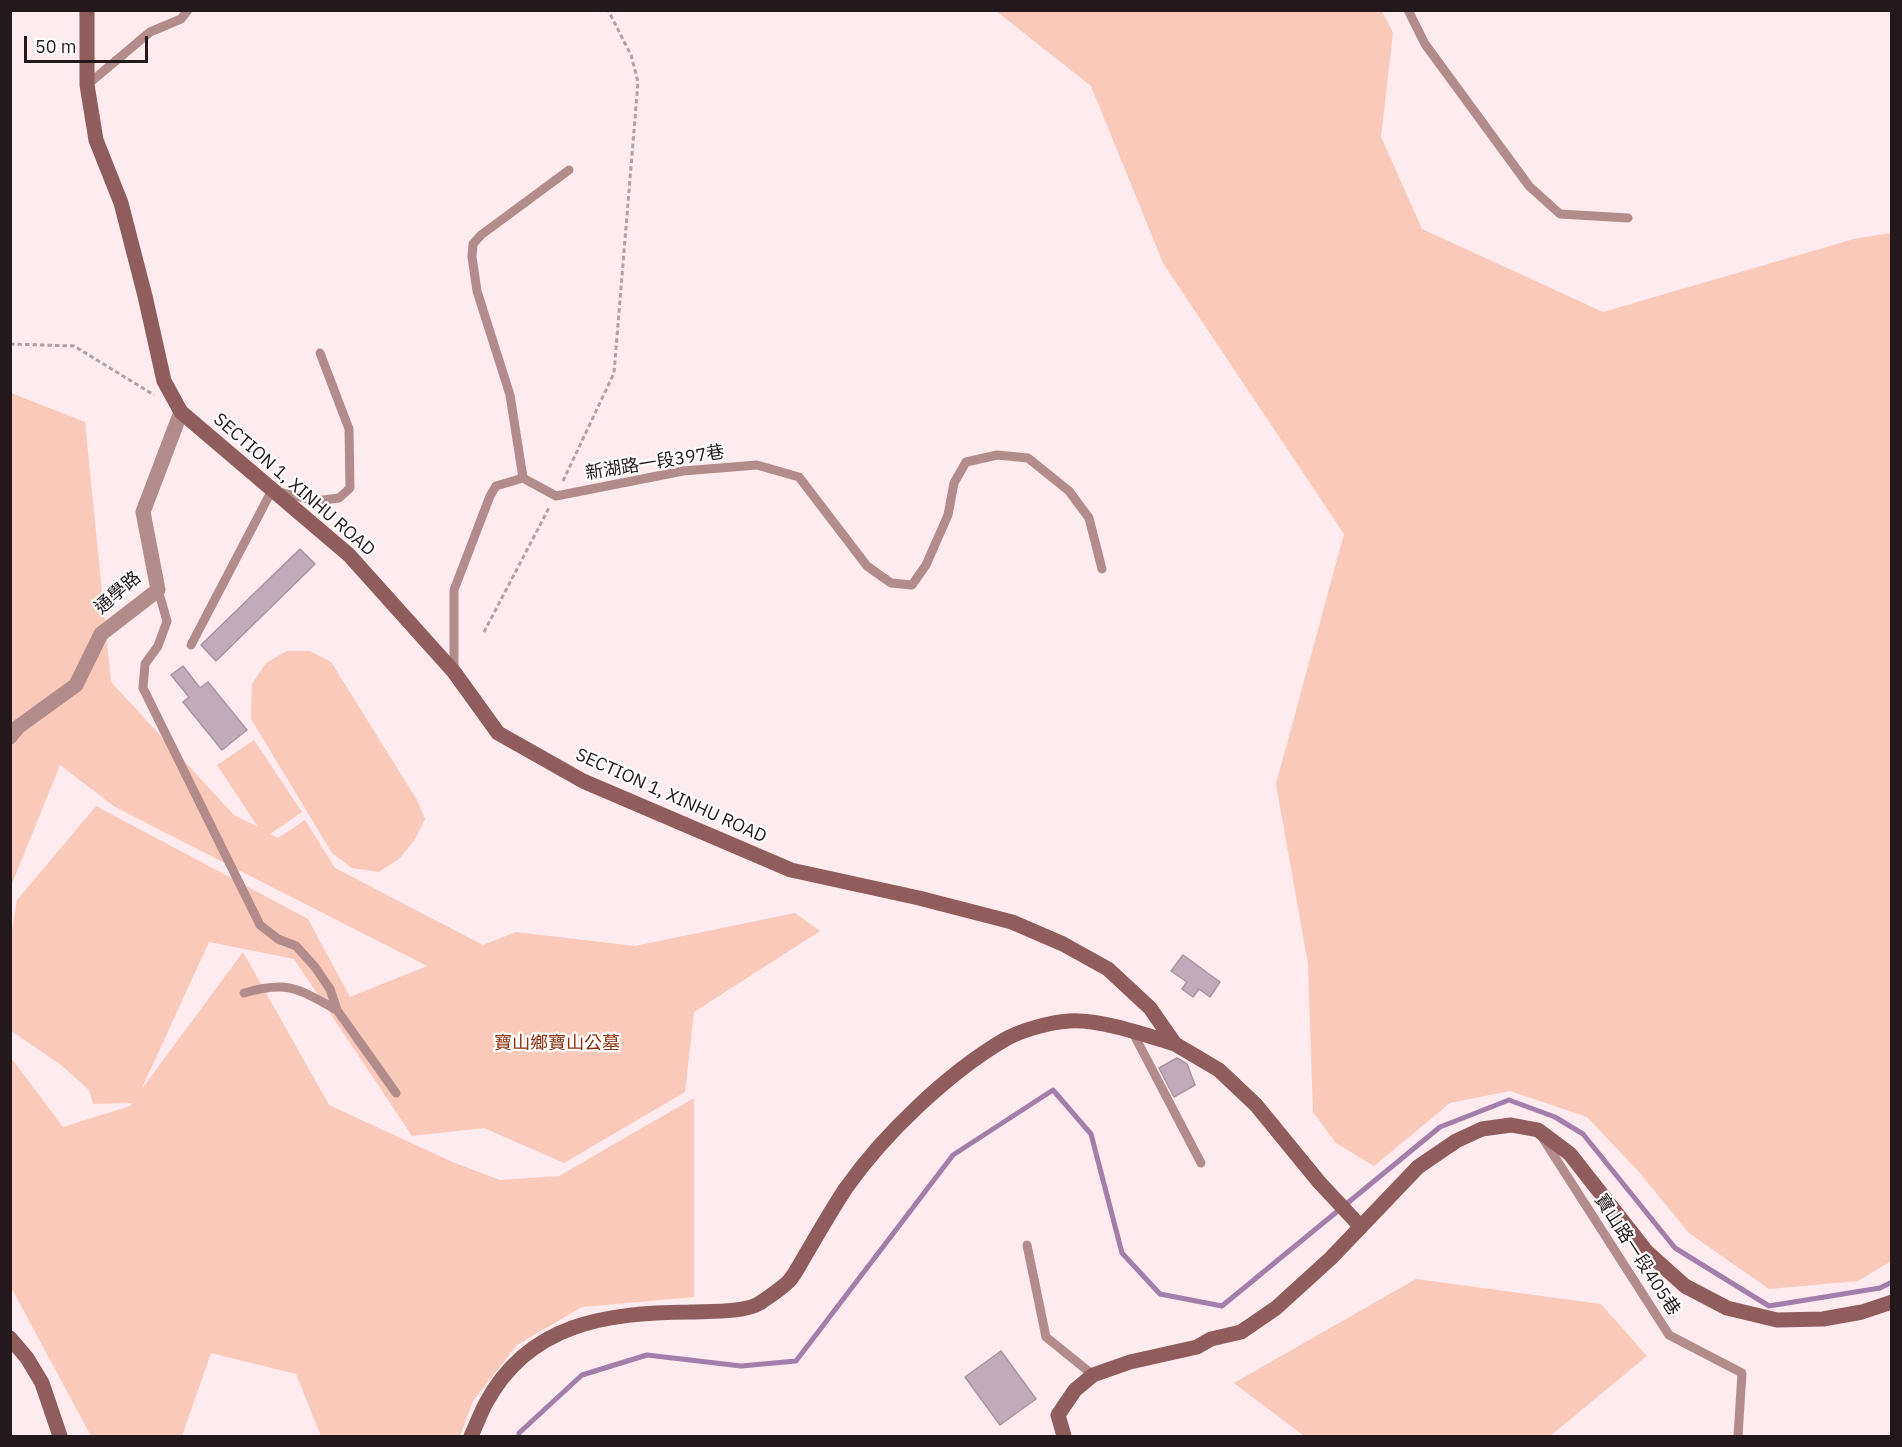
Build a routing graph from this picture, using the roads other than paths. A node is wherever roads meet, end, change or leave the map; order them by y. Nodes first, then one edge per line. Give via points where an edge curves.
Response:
1 (87, 10) edge
2 (188, 10) edge
3 (1408, 10) edge
4 (87, 85) junction
5 (569, 170) dead end
6 (1628, 218) dead end
7 (320, 353) dead end
8 (181, 412) junction
9 (523, 478) junction
10 (272, 490) junction
11 (1102, 569) dead end
12 (158, 590) junction
13 (190, 645) dead end
14 (454, 672) junction
15 (10, 737) edge
16 (244, 993) dead end
17 (336, 1010) junction
18 (1131, 1031) junction
19 (1175, 1044) junction
20 (396, 1094) dead end
21 (1538, 1130) junction
22 (1201, 1163) dead end
23 (1361, 1227) junction
24 (1027, 1245) dead end
25 (1892, 1302) edge
26 (10, 1338) edge
27 (1093, 1375) junction
28 (60, 1437) edge
29 (471, 1437) edge
30 (1064, 1437) edge
31 (1738, 1437) edge

1 - 4 street, SECTION 1, XINHU ROAD
2 - 4 lane via 181,19 150,32
3 - 6 lane via 1425,44 1529,186 1560,214
4 - 8 street, SECTION 1, XINHU ROAD via 96,140 121,203 164,381
5 - 9 lane via 473,244 477,291 510,395
7 - 10 lane via 349,429 350,488 339,498 315,501
8 - 10 street, SECTION 1, XINHU ROAD
8 - 12 street, 通學路 via 143,512
9 - 11 lane, 新湖路一段397巷 via 556,496 683,471 757,465 799,477 867,566 891,583 912,585 926,565 948,515 954,483 966,462 997,455 1028,458 1069,491 1089,518
9 - 14 lane via 496,486 454,590
10 - 13 lane
10 - 14 street, SECTION 1, XINHU ROAD via 349,555
12 - 15 street, 通學路 via 101,634 76,685
12 - 17 lane via 167,621 158,646 145,664 143,688 260,925 278,939 296,946 315,967 330,988
14 - 19 street, SECTION 1, XINHU ROAD via 498,733 583,781 791,870 1012,922 1063,944 1108,969 1150,1008
16 - 17 lane via 267,986 285,986
17 - 20 lane
18 - 19 street
18 - 22 lane
18 - 29 street via 1070,1021 1046,1024 1006,1039 928,1098 880,1147 847,1187 791,1279 774,1294 757,1305 740,1309 651,1312 610,1318 574,1326 549,1337 502,1378
19 - 23 street, SECTION 1, XINHU ROAD via 1219,1070 1256,1105
21 - 23 street via 1511,1125 1482,1128 1456,1141 1418,1167
21 - 25 street via 1570,1154 1646,1251 1685,1286 1727,1308 1777,1320 1823,1319
21 - 31 lane, 寶山路一段405巷 via 1669,1335 1743,1372
23 - 27 street via 1276,1308 1241,1332
24 - 27 lane via 1046,1337
26 - 28 street via 42,1383
27 - 30 street via 1075,1390 1058,1415

